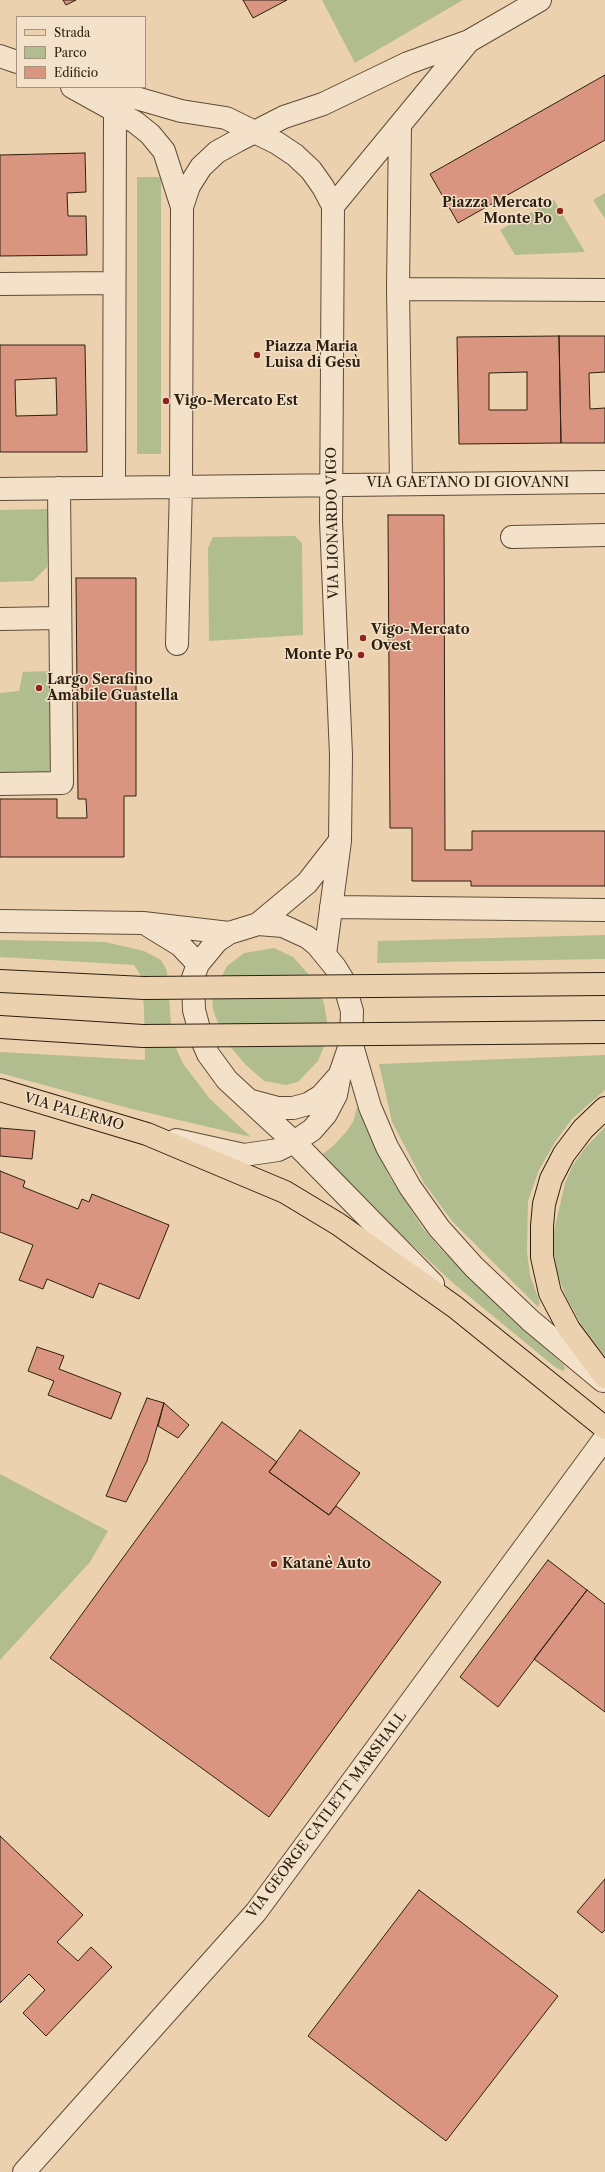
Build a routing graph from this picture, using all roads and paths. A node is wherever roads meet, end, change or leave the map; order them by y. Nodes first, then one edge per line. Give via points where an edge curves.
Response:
1 (540, 0) edge
2 (468, 41) junction
3 (0, 56) edge
4 (16, 62) edge
5 (74, 88) edge
6 (101, 88) edge
7 (115, 110) junction
8 (400, 126) junction
9 (255, 133) junction
10 (333, 206) junction
11 (182, 207) junction
12 (114, 283) junction
13 (0, 284) edge
14 (398, 289) junction
15 (605, 290) edge
16 (605, 482) edge
17 (401, 484) junction
18 (181, 485) junction
19 (331, 485) junction
20 (114, 487) junction
21 (59, 488) junction
22 (0, 489) edge
23 (605, 535) edge
24 (512, 537) dead end
25 (60, 618) junction
26 (0, 619) edge
27 (177, 644) dead end
28 (0, 784) edge
29 (340, 841) junction
30 (331, 907) junction
31 (605, 910) edge
32 (0, 921) edge
33 (143, 923) junction
34 (258, 924) junction
35 (229, 933) junction
36 (326, 954) junction
37 (198, 964) junction
38 (0, 981) edge
39 (605, 984) edge
40 (0, 1027) edge
41 (605, 1032) edge
42 (351, 1042) junction
43 (340, 1074) junction
44 (0, 1090) edge
45 (238, 1090) junction
46 (605, 1108) edge
47 (147, 1134) junction
48 (294, 1142) junction
49 (455, 1307) junction
50 (605, 1377) edge
51 (605, 1383) edge
52 (605, 1428) edge
53 (605, 1438) edge
54 (24, 2172) edge

1 - 2 street
2 - 8 street
2 - 9 street via 408,63 323,104 284,117
3 - 4 street
5 - 7 street
6 - 9 street via 181,111 226,118
7 - 11 street via 150,134 164,151
7 - 12 street
8 - 10 street
8 - 14 street
9 - 10 street via 295,155 311,170
9 - 11 street via 217,152 201,167 189,186
10 - 19 street, VIA LIONARDO VIGO
11 - 18 street
12 - 13 street
12 - 20 street
14 - 15 street
14 - 17 street
16 - 17 street, VIA GAETANO DI GIOVANNI
17 - 19 street, VIA GAETANO DI GIOVANNI
18 - 19 street, VIA GAETANO DI GIOVANNI
18 - 20 street, VIA GAETANO DI GIOVANNI
18 - 27 street
19 - 29 street, VIA LIONARDO VIGO via 342,755
20 - 21 street, VIA GAETANO DI GIOVANNI
21 - 22 street, VIA GAETANO DI GIOVANNI
21 - 25 street
23 - 24 street
25 - 26 street
25 - 28 street via 62,783
29 - 30 street, VIA LIONARDO VIGO
29 - 34 street via 307,884
30 - 31 street
30 - 36 street, VIA LIONARDO VIGO
32 - 33 street
33 - 35 street
33 - 37 street via 180,946
34 - 35 street
34 - 36 street via 271,924 295,930
35 - 37 street via 217,941
36 - 42 street via 343,980 349,995 352,1011
37 - 45 street via 193,978 197,1025 208,1054 227,1080
38 - 39 main road, bridge via 144,988
40 - 41 main road, bridge via 143,1036
42 - 43 street
42 - 51 street via 370,1107 388,1147 410,1187 439,1228 474,1267 531,1321
43 - 45 street via 321,1096 308,1104 293,1108 264,1106 250,1100
43 - 48 street via 336,1095 326,1114 312,1130
44 - 47 main road, VIA PALERMO
45 - 48 street
46 - 50 main road via 583,1128 564,1154 551,1179 544,1204 542,1257 550,1293 569,1328
47 - 48 street via 244,1155 278,1150
47 - 49 main road, VIA PALERMO via 284,1192 338,1224
48 - 49 street
49 - 52 main road, VIA PALERMO
53 - 54 street, VIA GEORGE CATLETT MARSHALL via 256,1912

